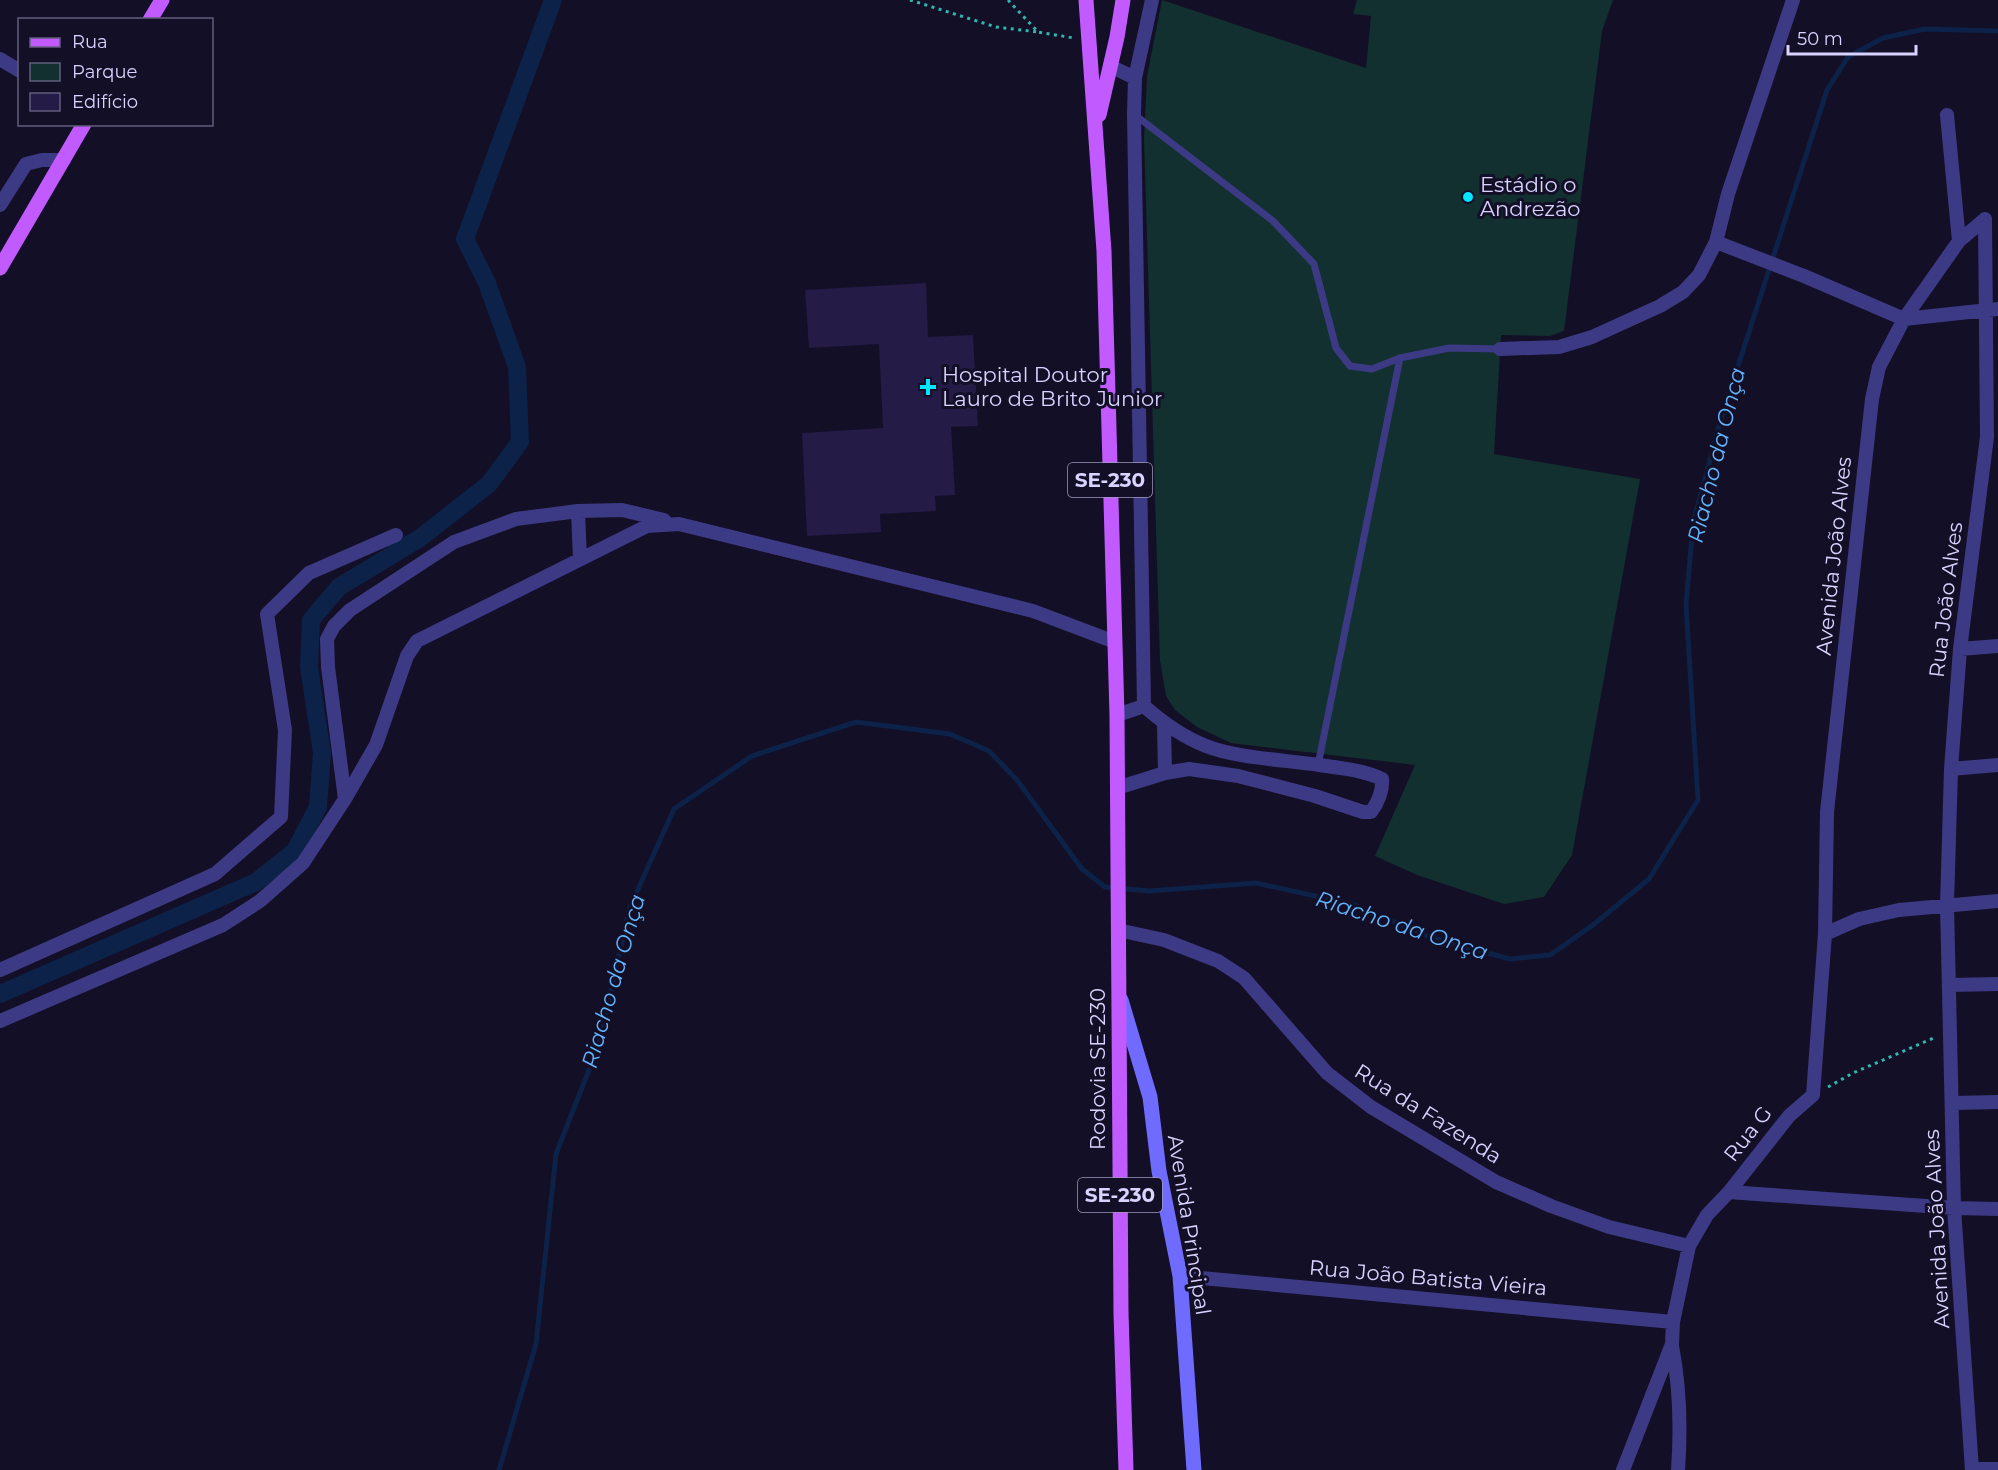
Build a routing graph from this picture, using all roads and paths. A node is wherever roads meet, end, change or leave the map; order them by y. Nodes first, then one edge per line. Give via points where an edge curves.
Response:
1 (162, 0) edge
2 (910, 0) edge
3 (1008, 0) edge
4 (1086, 0) edge
5 (1124, 0) edge
6 (1152, 0) edge
7 (1793, 0) edge
8 (151, 18) edge
9 (1038, 32) junction
10 (1088, 40) junction
11 (0, 59) edge
12 (1110, 66) junction
13 (18, 70) edge
14 (1135, 78) junction
15 (1134, 114) junction
16 (1947, 115) dead end
17 (83, 126) edge
18 (1096, 127) junction
19 (64, 160) junction
20 (0, 205) edge
21 (1992, 219) edge
22 (1959, 241) junction
23 (1716, 242) junction
24 (0, 268) edge
25 (1993, 310) edge
26 (1904, 319) junction
27 (1500, 349) joint
28 (1400, 358) junction
29 (1993, 436) edge
30 (578, 512) junction
31 (679, 524) junction
32 (396, 535) dead end
33 (580, 559) junction
34 (1115, 642) junction
35 (1998, 646) edge
36 (1960, 649) junction
37 (1144, 706) junction
38 (1117, 715) junction
39 (1164, 724) junction
40 (1318, 765) junction
41 (1998, 765) edge
42 (1951, 769) junction
43 (1165, 773) junction
44 (1117, 788) junction
45 (345, 799) junction
46 (1998, 901) edge
47 (1947, 905) junction
48 (1117, 925) junction
49 (1825, 934) junction
50 (0, 970) edge
51 (1998, 984) edge
52 (1949, 985) junction
53 (1118, 992) junction
54 (0, 1021) edge
55 (1950, 1031) junction
56 (1813, 1095) junction
57 (1998, 1102) edge
58 (1953, 1103) junction
59 (1729, 1192) junction
60 (1954, 1208) junction
61 (1998, 1209) edge
62 (1689, 1246) junction
63 (1180, 1276) junction
64 (1673, 1322) junction
65 (1672, 1344) junction
66 (1972, 1469) edge
67 (1998, 1469) edge
68 (1126, 1470) edge
69 (1194, 1470) edge
70 (1623, 1470) edge
71 (1678, 1470) edge

1 - 8 main road
2 - 9 path via 996,27
3 - 9 path
4 - 10 main road, SE-230
5 - 12 main road, SE-230
6 - 14 street
7 - 23 street via 1728,194
9 - 10 path
10 - 18 main road, SE-230
11 - 13 street
12 - 14 street
12 - 18 main road, SE-230
14 - 15 street
15 - 28 lane via 1273,221 1314,264 1336,348 1350,366 1372,369
15 - 37 street
16 - 22 street
17 - 19 main road
18 - 34 main road, SE-230 via 1104,251
19 - 20 street via 26,164
19 - 24 main road
21 - 22 street, Avenida João Alves
21 - 25 street, Rua João Alves
22 - 26 street, Avenida João Alves
23 - 26 street
23 - 27 street via 1699,275 1683,292 1660,306 1592,337 1559,347
25 - 26 street
25 - 29 street, Rua João Alves
26 - 49 street, Avenida João Alves via 1879,367 1872,399 1827,812
27 - 28 lane via 1449,348
28 - 40 lane
29 - 36 street, Rua João Alves
30 - 31 street via 622,510
30 - 33 street
30 - 45 street via 516,519 454,542 350,610 334,626 327,639 328,667
31 - 33 street via 647,526
31 - 34 street via 1033,611
32 - 50 street via 309,573 267,614 285,730 281,816 215,874
33 - 45 street via 417,641 406,656 376,745
34 - 38 main road, SE-230
35 - 36 street
36 - 42 street, Rua João Alves
37 - 38 street
37 - 39 street
38 - 44 main road, SE-230
39 - 40 street via 1206,746
39 - 43 street
40 - 43 street via 1382,779 1383,787 1371,812 1238,776 1189,770
41 - 42 street
42 - 47 street, Rua João Alves
43 - 44 street
44 - 48 main road, SE-230
45 - 54 street via 303,863 260,901 223,925
46 - 47 street
47 - 49 street via 1859,919
47 - 52 street, Rua João Alves
48 - 53 main road, Rodovia SE-230 / SE-230
48 - 62 street, Rua da Fazenda via 1218,961 1244,978 1327,1073 1371,1107 1496,1182 1609,1227
49 - 56 street
51 - 52 street
52 - 55 street, Avenida João Alves
53 - 63 street, Avenida Principal via 1149,1097 1158,1171
53 - 68 main road, Rodovia SE-230 / SE-230
55 - 56 path via 1853,1073
55 - 58 street, Avenida João Alves
56 - 59 street, Rua G via 1789,1116
57 - 58 street
58 - 60 street, Avenida João Alves
59 - 60 street
59 - 62 street, Rua G via 1707,1215
60 - 61 street
60 - 66 street, Avenida João Alves
62 - 64 street, Rua G
63 - 64 street, Rua João Batista Vieira
63 - 69 street, Avenida Principal
64 - 65 street, Rua G
65 - 70 street, Rua G
65 - 71 street via 1681,1431
66 - 67 street

